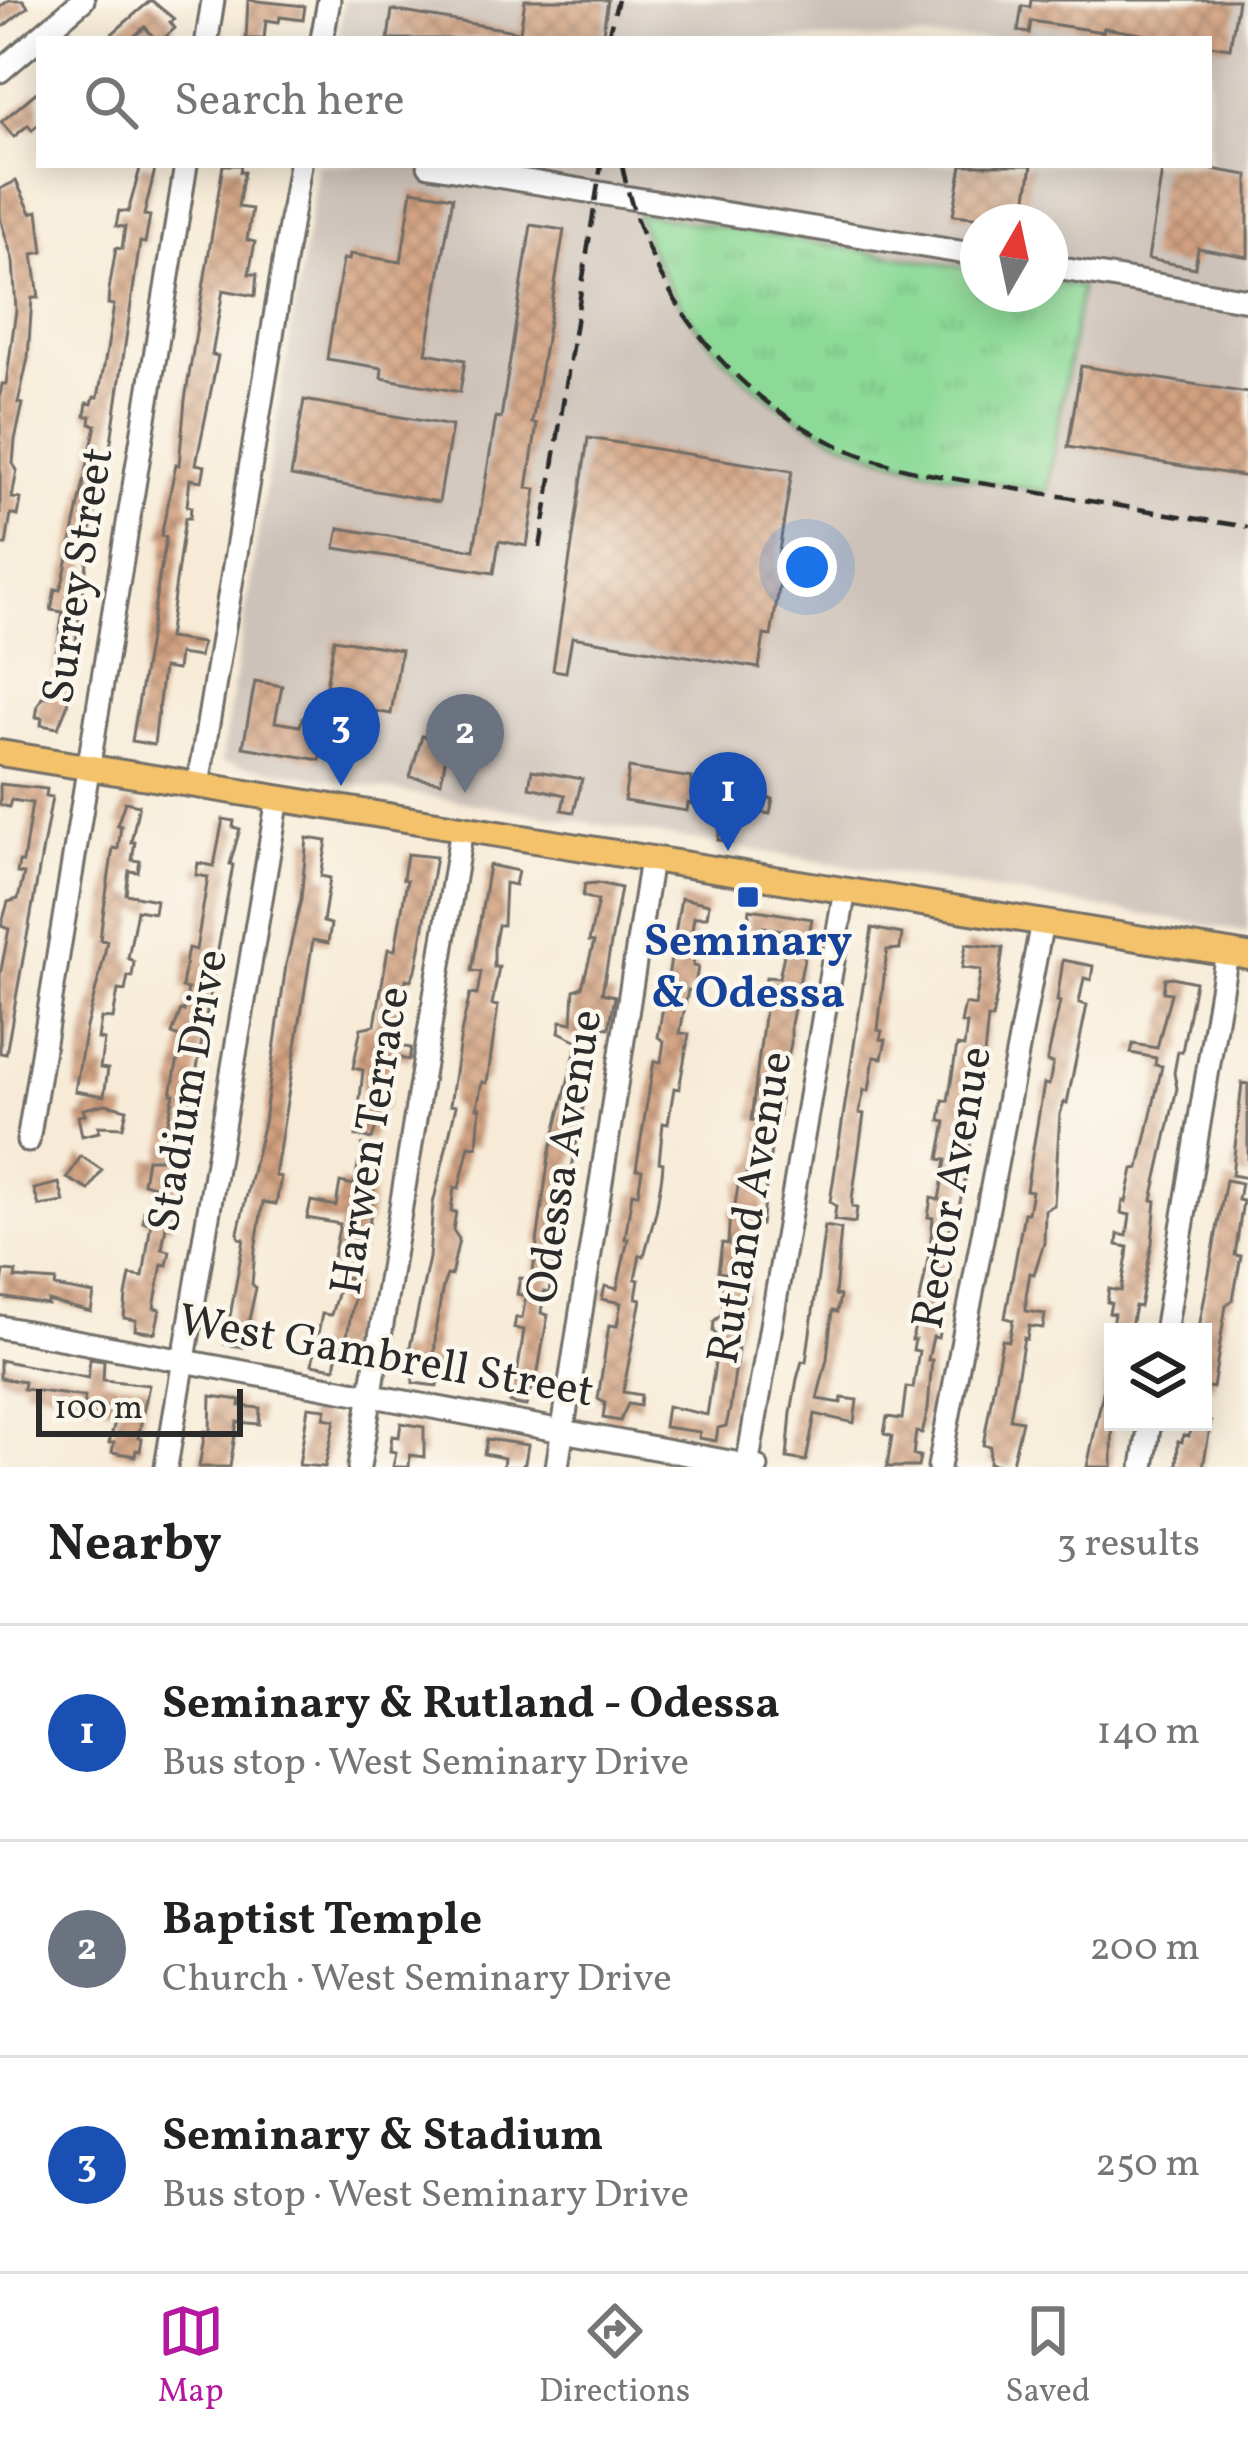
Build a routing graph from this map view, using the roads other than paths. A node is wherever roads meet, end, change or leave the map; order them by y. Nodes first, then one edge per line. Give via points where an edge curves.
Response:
1 (83, 0) edge
2 (213, 0) edge
3 (329, 0) edge
4 (40, 36) edge
5 (207, 36) edge
6 (323, 36) edge
7 (36, 40) edge
8 (0, 70) edge
9 (186, 168) edge
10 (300, 168) edge
11 (447, 168) edge
12 (960, 252) edge
13 (1068, 270) edge
14 (1248, 300) edge
15 (0, 752) edge
16 (88, 767) junction
17 (198, 785) junction
18 (278, 798) junction
19 (462, 828) junction
20 (651, 859) junction
21 (845, 890) junction
22 (1042, 922) junction
23 (1237, 954) edge
24 (28, 1141) dead end
25 (1167, 1323) edge
26 (0, 1327) edge
27 (184, 1360) junction
28 (371, 1394) junction
29 (563, 1430) junction
30 (1149, 1431) edge
31 (750, 1466) edge
32 (166, 1467) edge
33 (359, 1467) edge
34 (557, 1467) edge
35 (940, 1467) edge
36 (1143, 1467) edge

1 - 4 street
2 - 5 street
3 - 6 street
7 - 8 street
9 - 16 street, Surrey Street
10 - 17 street
11 - 12 street
13 - 14 street
15 - 16 main road
16 - 17 main road
16 - 24 street, Surrey Street
17 - 18 main road
18 - 19 main road
18 - 27 street, Stadium Drive
19 - 20 main road
19 - 28 street, Harwen Terrace
20 - 21 main road
20 - 29 street, Odessa Avenue
21 - 22 main road
21 - 31 street, Rutland Avenue
22 - 23 main road
22 - 35 street, Rector Avenue
23 - 25 street
26 - 27 street, West Gambrell Street
27 - 28 street, West Gambrell Street
27 - 32 street, Stadium Drive
28 - 29 street, West Gambrell Street
28 - 33 street, Harwen Terrace
29 - 31 street, West Gambrell Street
29 - 34 street, Odessa Avenue
30 - 36 street

